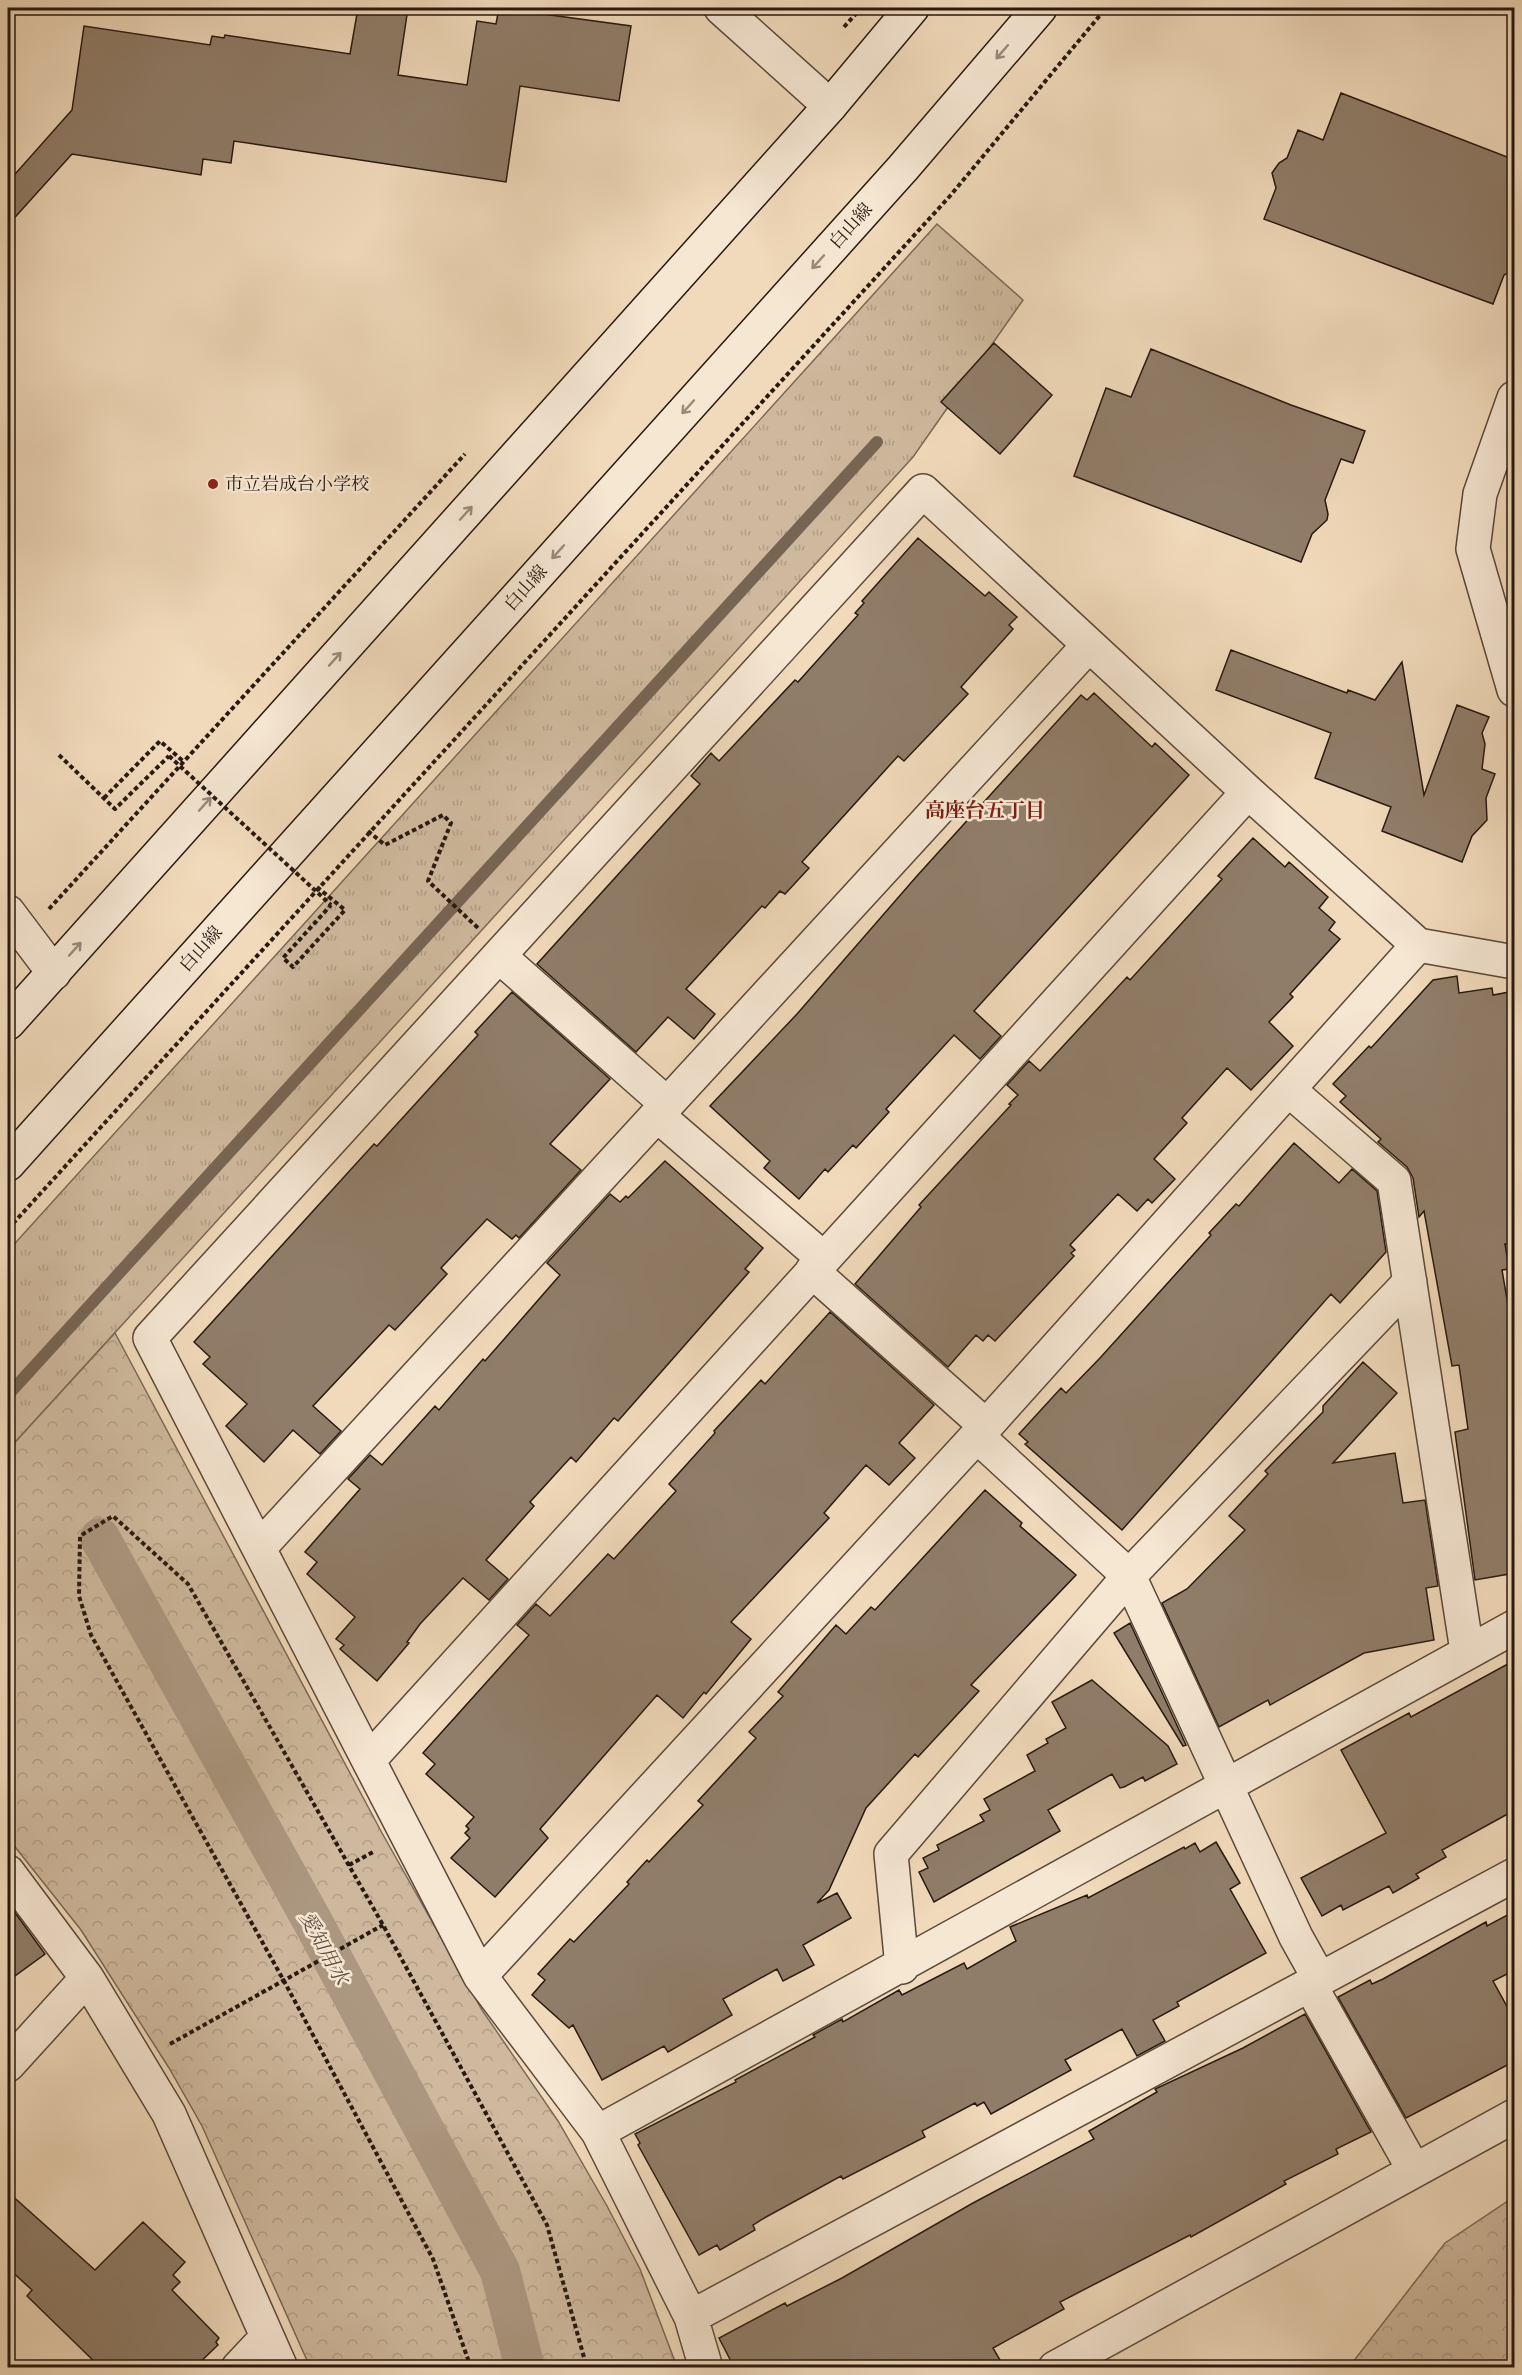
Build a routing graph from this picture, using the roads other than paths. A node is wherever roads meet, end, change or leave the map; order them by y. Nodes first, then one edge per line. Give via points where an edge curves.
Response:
1 (721, 8) edge
2 (912, 8) edge
3 (1040, 8) edge
4 (830, 106) junction
5 (1515, 398) edge
6 (1089, 645) junction
7 (1515, 690) edge
8 (1248, 792) junction
9 (17, 924) edge
10 (1418, 945) junction
11 (499, 956) junction
12 (1515, 962) edge
13 (54, 973) junction
14 (8, 1023) edge
15 (1289, 1090) junction
16 (662, 1110) junction
17 (8, 1164) edge
18 (818, 1265) junction
19 (1410, 1282) junction
20 (982, 1431) junction
21 (259, 1548) junction
22 (1129, 1576) junction
23 (1515, 1627) edge
24 (1467, 1651) junction
25 (369, 1760) junction
26 (1224, 1785) junction
27 (8, 1872) edge
28 (1515, 1875) edge
29 (902, 1967) junction
30 (480, 1976) junction
31 (87, 1978) junction
32 (1315, 1982) junction
33 (8, 2065) edge
34 (1515, 2116) edge
35 (598, 2132) junction
36 (1414, 2170) junction
37 (691, 2317) junction
38 (267, 2337) junction
39 (238, 2367) edge
40 (281, 2367) edge
41 (706, 2367) edge
42 (1055, 2367) edge

1 - 4 street
2 - 4 street
3 -> 17 street, 白山線 via 895,177
13 -> 4 street
5 - 7 street via 1480,494 1473,549
6 - 8 street
6 - 11 street via 923,491
6 - 16 street
8 - 10 street
8 - 18 street
9 - 13 street
10 - 12 street
10 - 15 street
11 - 16 street
11 - 21 street via 150,1338
13 - 14 street
15 - 19 street via 1394,1181
15 - 20 street
16 - 18 street
16 - 21 street
18 - 20 street
18 - 25 street
19 - 22 street
19 - 24 street
20 - 22 street
20 - 30 street
21 - 25 street
22 - 26 street
22 - 29 street via 891,1854
23 - 24 street
24 - 26 street
25 - 30 street
26 - 29 street
26 - 32 street
27 - 31 street
28 - 32 street
29 - 35 street
30 - 35 street
31 - 33 street
31 - 38 street via 169,2114
32 - 36 street
32 - 37 street
34 - 36 street
35 - 37 street
36 - 42 street
37 - 41 street
38 - 39 street
38 - 40 street

